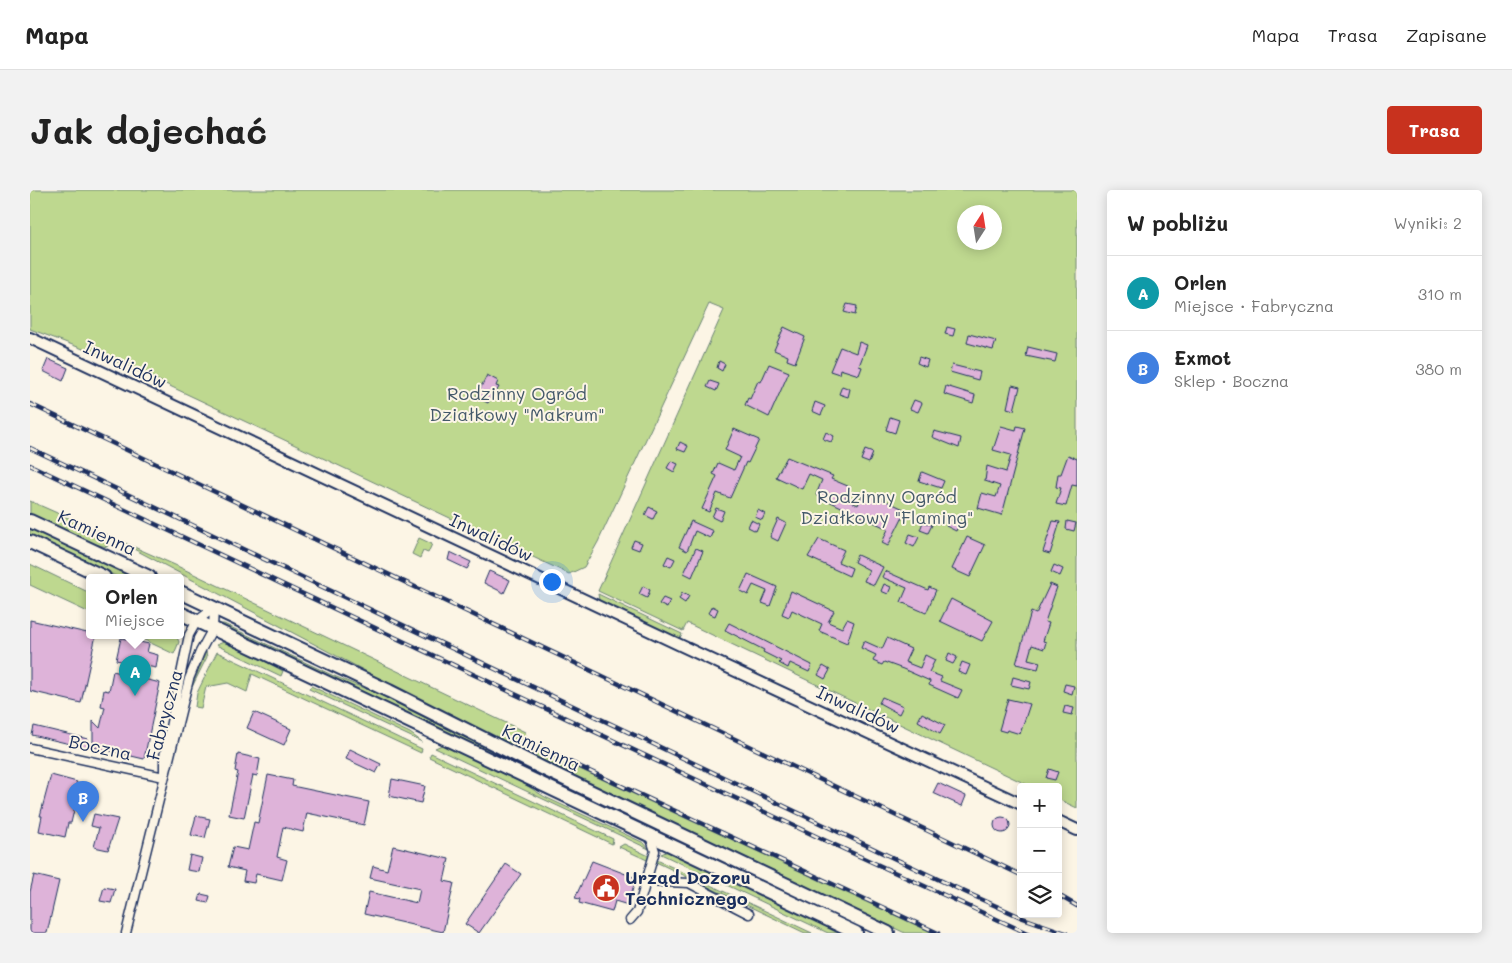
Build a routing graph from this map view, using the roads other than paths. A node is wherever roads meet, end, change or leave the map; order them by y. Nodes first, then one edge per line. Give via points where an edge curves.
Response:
1 (30, 338) edge
2 (30, 521) edge
3 (30, 542) edge
4 (98, 574) edge
5 (143, 574) edge
6 (184, 594) edge
7 (214, 608) junction
8 (184, 615) edge
9 (197, 621) junction
10 (213, 628) junction
11 (30, 748) edge
12 (164, 778) junction
13 (1017, 802) edge
14 (1062, 823) edge
15 (1077, 830) edge
16 (650, 835) junction
17 (670, 844) junction
18 (656, 851) junction
19 (646, 881) junction
20 (749, 914) dead end
21 (630, 920) dead end
22 (126, 933) edge
23 (856, 933) edge
24 (888, 933) edge

1 - 13 street, Inwalidów
2 - 5 main road, Kamienna
3 - 4 main road, Kamienna
6 - 7 main road, Kamienna
7 - 9 street, Fabryczna
7 - 10 street, Fabryczna
7 - 24 main road, Kamienna via 389,691 548,772
8 - 9 main road, Kamienna
9 - 10 main road, Kamienna
9 - 12 street, Fabryczna via 189,635 164,756
10 - 12 street, Fabryczna via 189,679
10 - 16 main road, Kamienna
11 - 12 street, Boczna
12 - 22 street, Fabryczna
14 - 15 street
16 - 17 main road, Kamienna
16 - 18 street
17 - 18 street
17 - 23 main road, Kamienna
18 - 19 street
19 - 20 street via 689,883
19 - 21 street via 637,912

